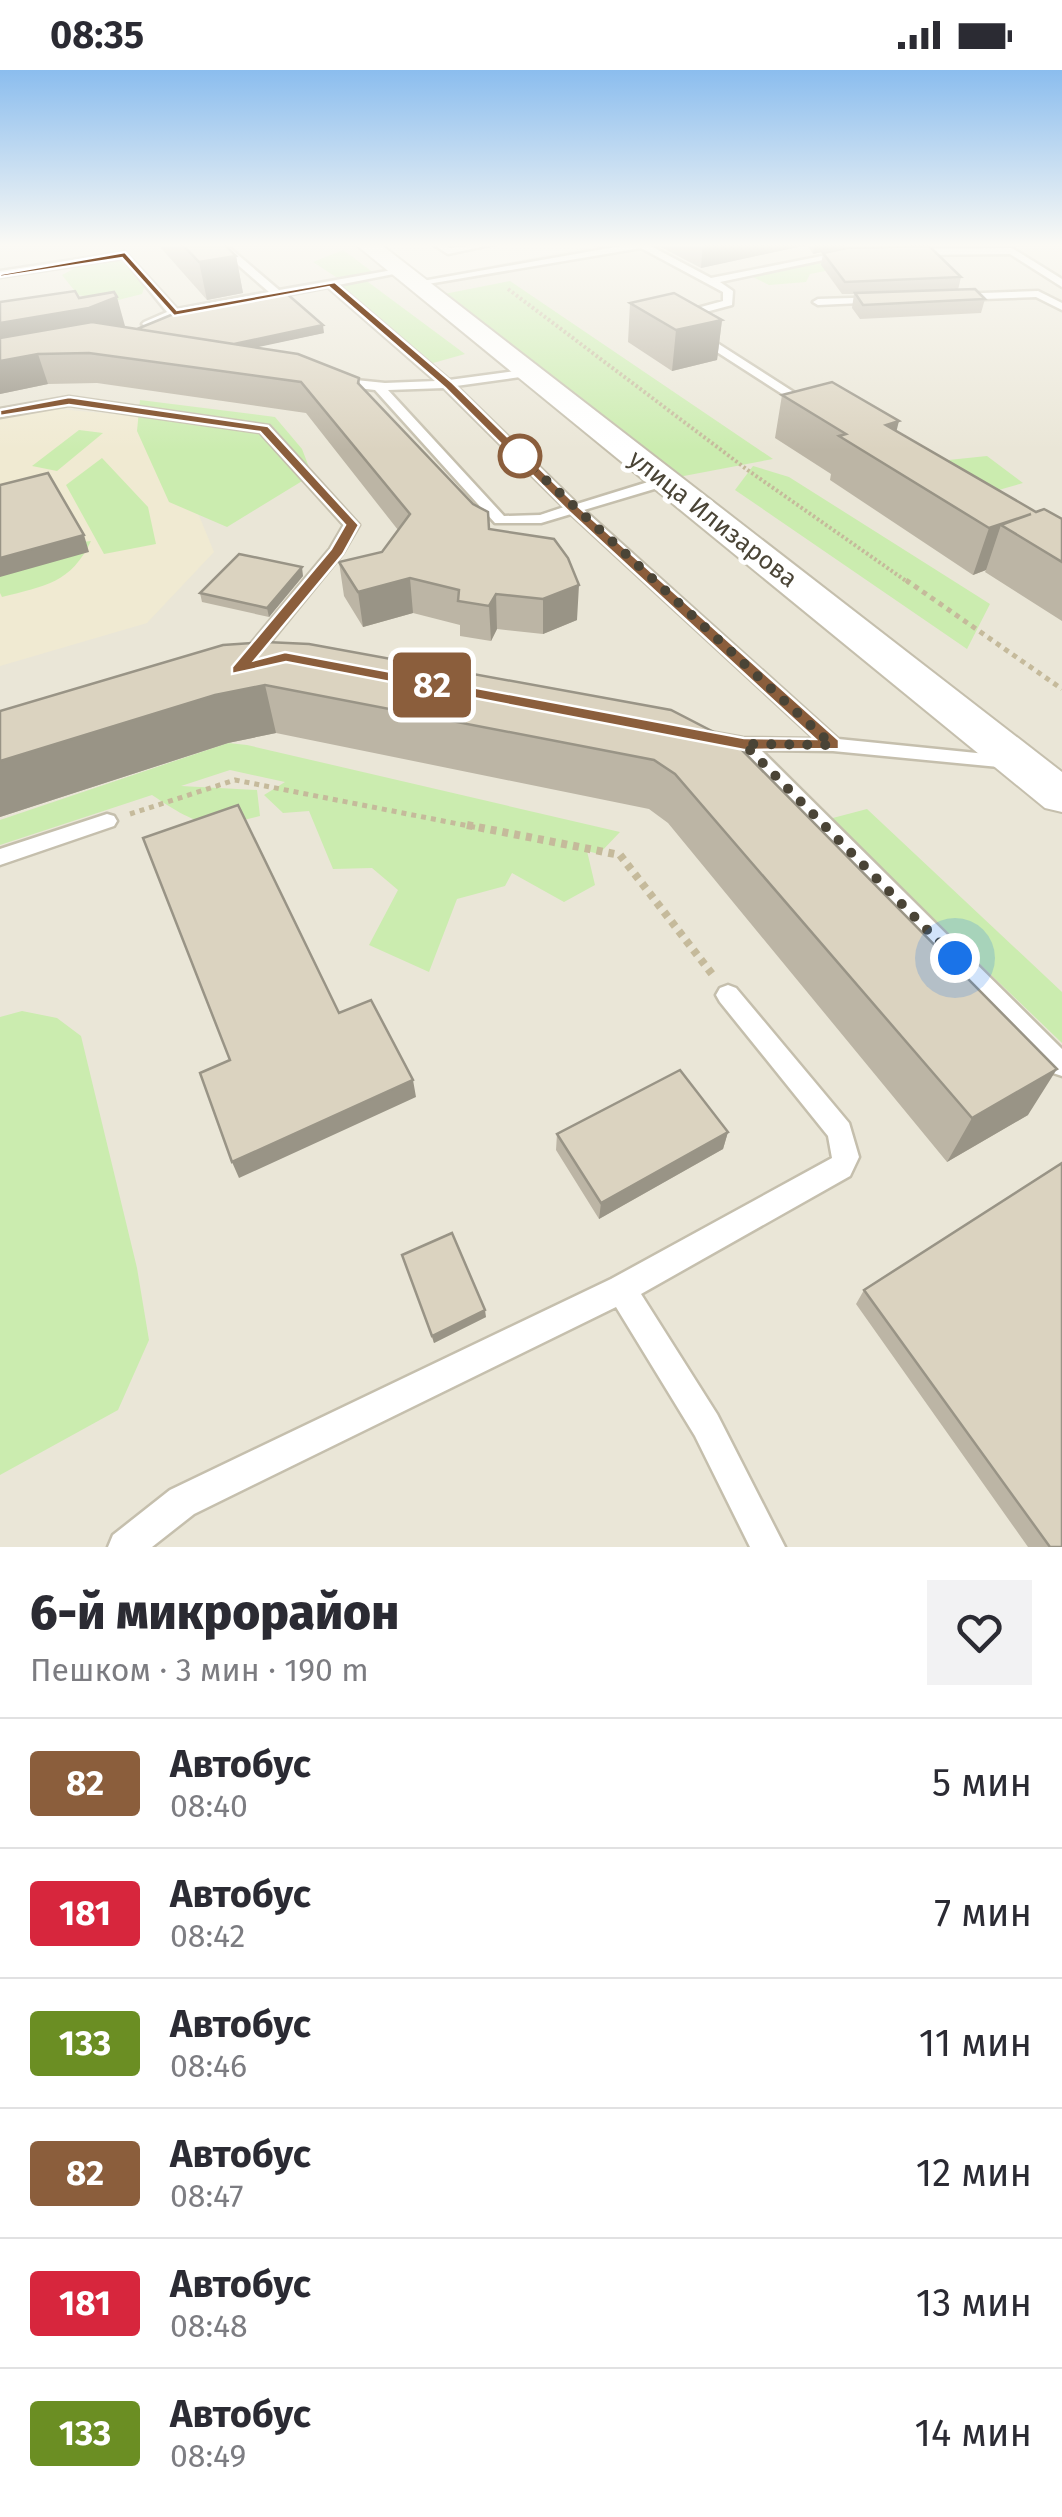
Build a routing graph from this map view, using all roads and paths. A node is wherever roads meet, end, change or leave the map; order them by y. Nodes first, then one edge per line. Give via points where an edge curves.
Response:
1 (180, 312) edge
2 (363, 312) edge
3 (452, 312) edge
4 (539, 312) edge
5 (694, 312) edge
6 (174, 313) joint
7 (130, 332) edge
8 (527, 372) junction
9 (325, 380) edge
10 (449, 386) junction
11 (382, 390) junction
12 (0, 413) edge
13 (827, 417) edge
14 (666, 482) junction
15 (574, 509) junction
16 (270, 662) edge
17 (1062, 689) edge
18 (686, 734) edge
19 (744, 744) junction
20 (832, 745) junction
21 (1021, 764) junction
22 (1062, 796) edge
23 (107, 821) joint
24 (0, 858) edge
25 (728, 995) joint
26 (1062, 1066) edge
27 (622, 1289) junction
28 (125, 1547) edge
29 (768, 1547) edge

1 - 6 lane
2 - 10 lane
3 - 8 street, улица Илизарова
4 - 17 path via 749,471
5 - 13 lane via 676,322
6 - 7 lane
8 - 10 lane
8 - 14 street, улица Илизарова
9 - 11 lane
10 - 11 lane
10 - 15 lane
11 - 15 lane via 500,520 541,520
12 - 16 lane via 69,401 264,429 352,525 338,551 229,673
14 - 15 lane
14 - 21 street, улица Илизарова
15 - 20 lane
18 - 19 lane
19 - 20 lane
19 - 26 lane
20 - 21 lane
21 - 22 street, улица Илизарова
23 - 24 lane
23 - 25 path via 235,780 620,854
25 - 27 lane via 840,1130 846,1157 842,1167
27 - 28 lane via 182,1502
27 - 29 lane via 706,1426

